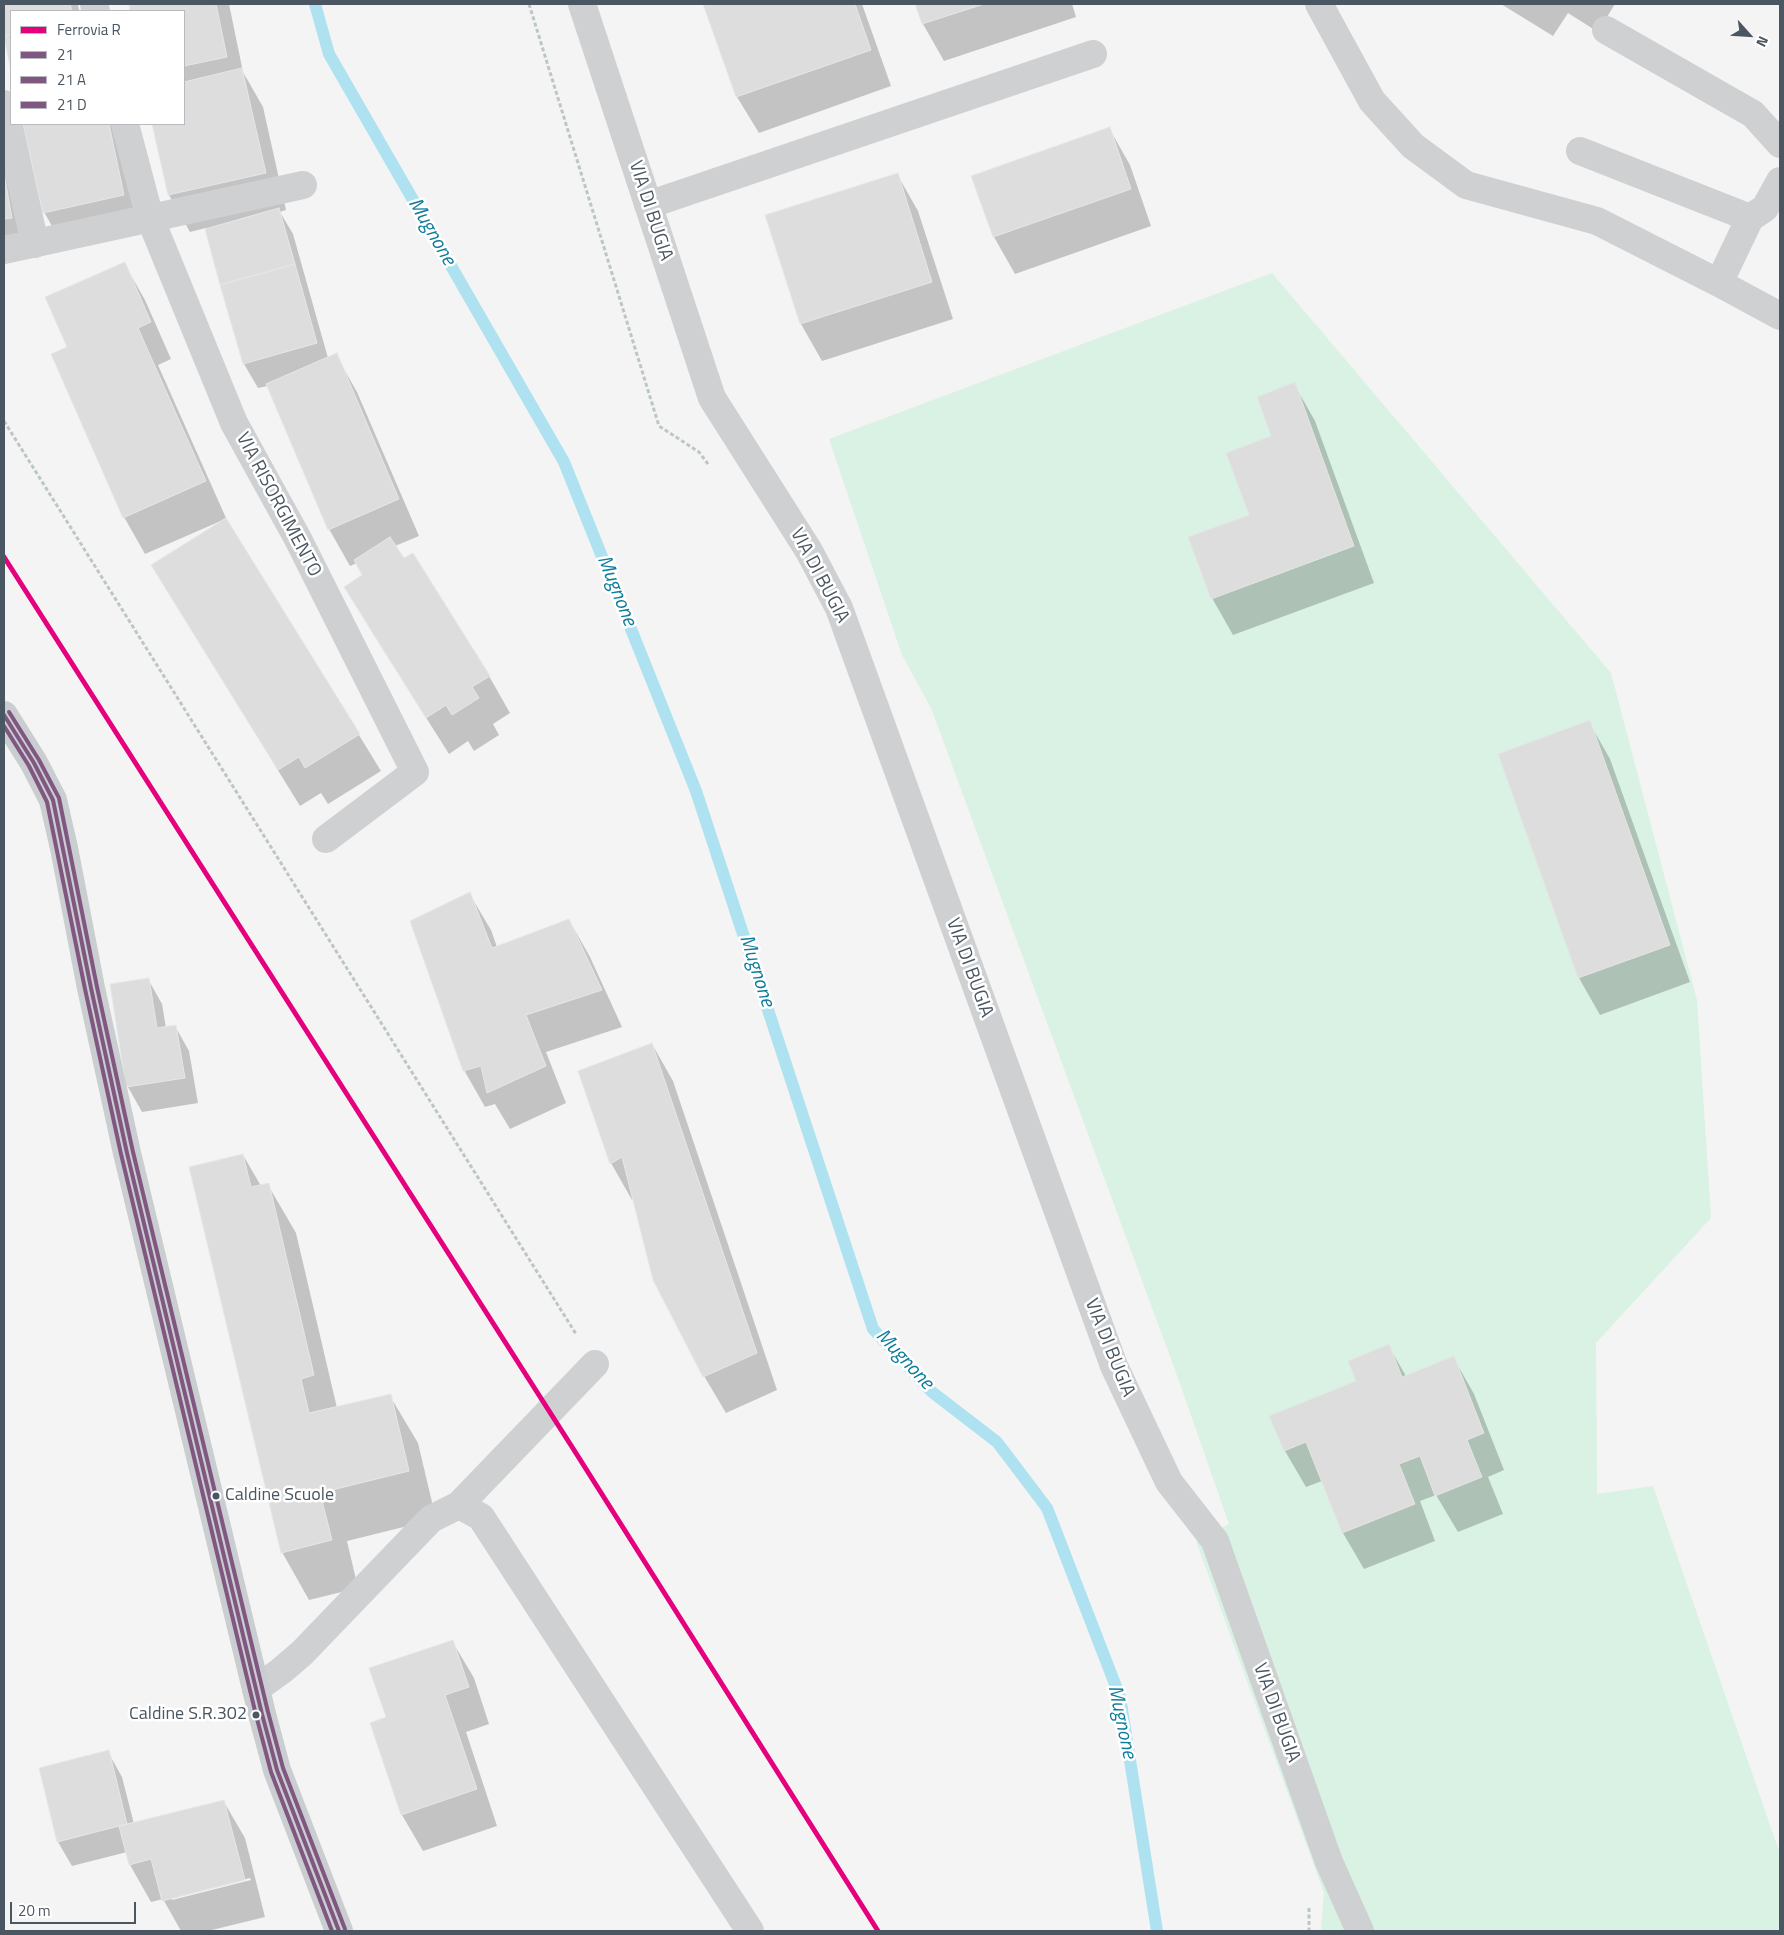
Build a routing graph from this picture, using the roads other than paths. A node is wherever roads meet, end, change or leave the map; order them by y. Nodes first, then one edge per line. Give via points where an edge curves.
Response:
1 (582, 4) edge
2 (1319, 4) edge
3 (1606, 30) dead end
4 (1093, 54) dead end
5 (4, 104) edge
6 (124, 125) edge
7 (1780, 144) edge
8 (1580, 151) dead end
9 (1780, 181) edge
10 (303, 185) dead end
11 (648, 205) junction
12 (150, 218) junction
13 (1750, 218) junction
14 (35, 244) junction
15 (4, 250) edge
16 (1719, 283) junction
17 (1780, 316) edge
18 (4, 715) edge
19 (326, 839) dead end
20 (595, 1364) road end
21 (459, 1505) junction
22 (256, 1689) junction
23 (340, 1931) edge
24 (750, 1931) edge
25 (1360, 1931) edge

1 - 11 street, VIA DI BUGIA
2 - 16 street via 1372,101 1413,146 1466,185 1598,221
3 - 7 street via 1753,114
4 - 11 street
5 - 14 street
6 - 12 street, VIA RISORGIMENTO
8 - 13 street
9 - 13 street via 1765,208
10 - 12 street
11 - 25 street, VIA DI BUGIA via 712,398 809,551 839,608 1114,1366 1169,1482 1215,1541 1329,1862
12 - 14 street
12 - 19 street, VIA RISORGIMENTO via 234,423 298,539 416,772
13 - 16 street
14 - 15 street
16 - 17 street
18 - 22 main road via 53,800 127,1153
20 - 21 street
21 - 22 street via 431,1518 302,1653
21 - 24 street via 482,1517
22 - 23 main road via 277,1770

